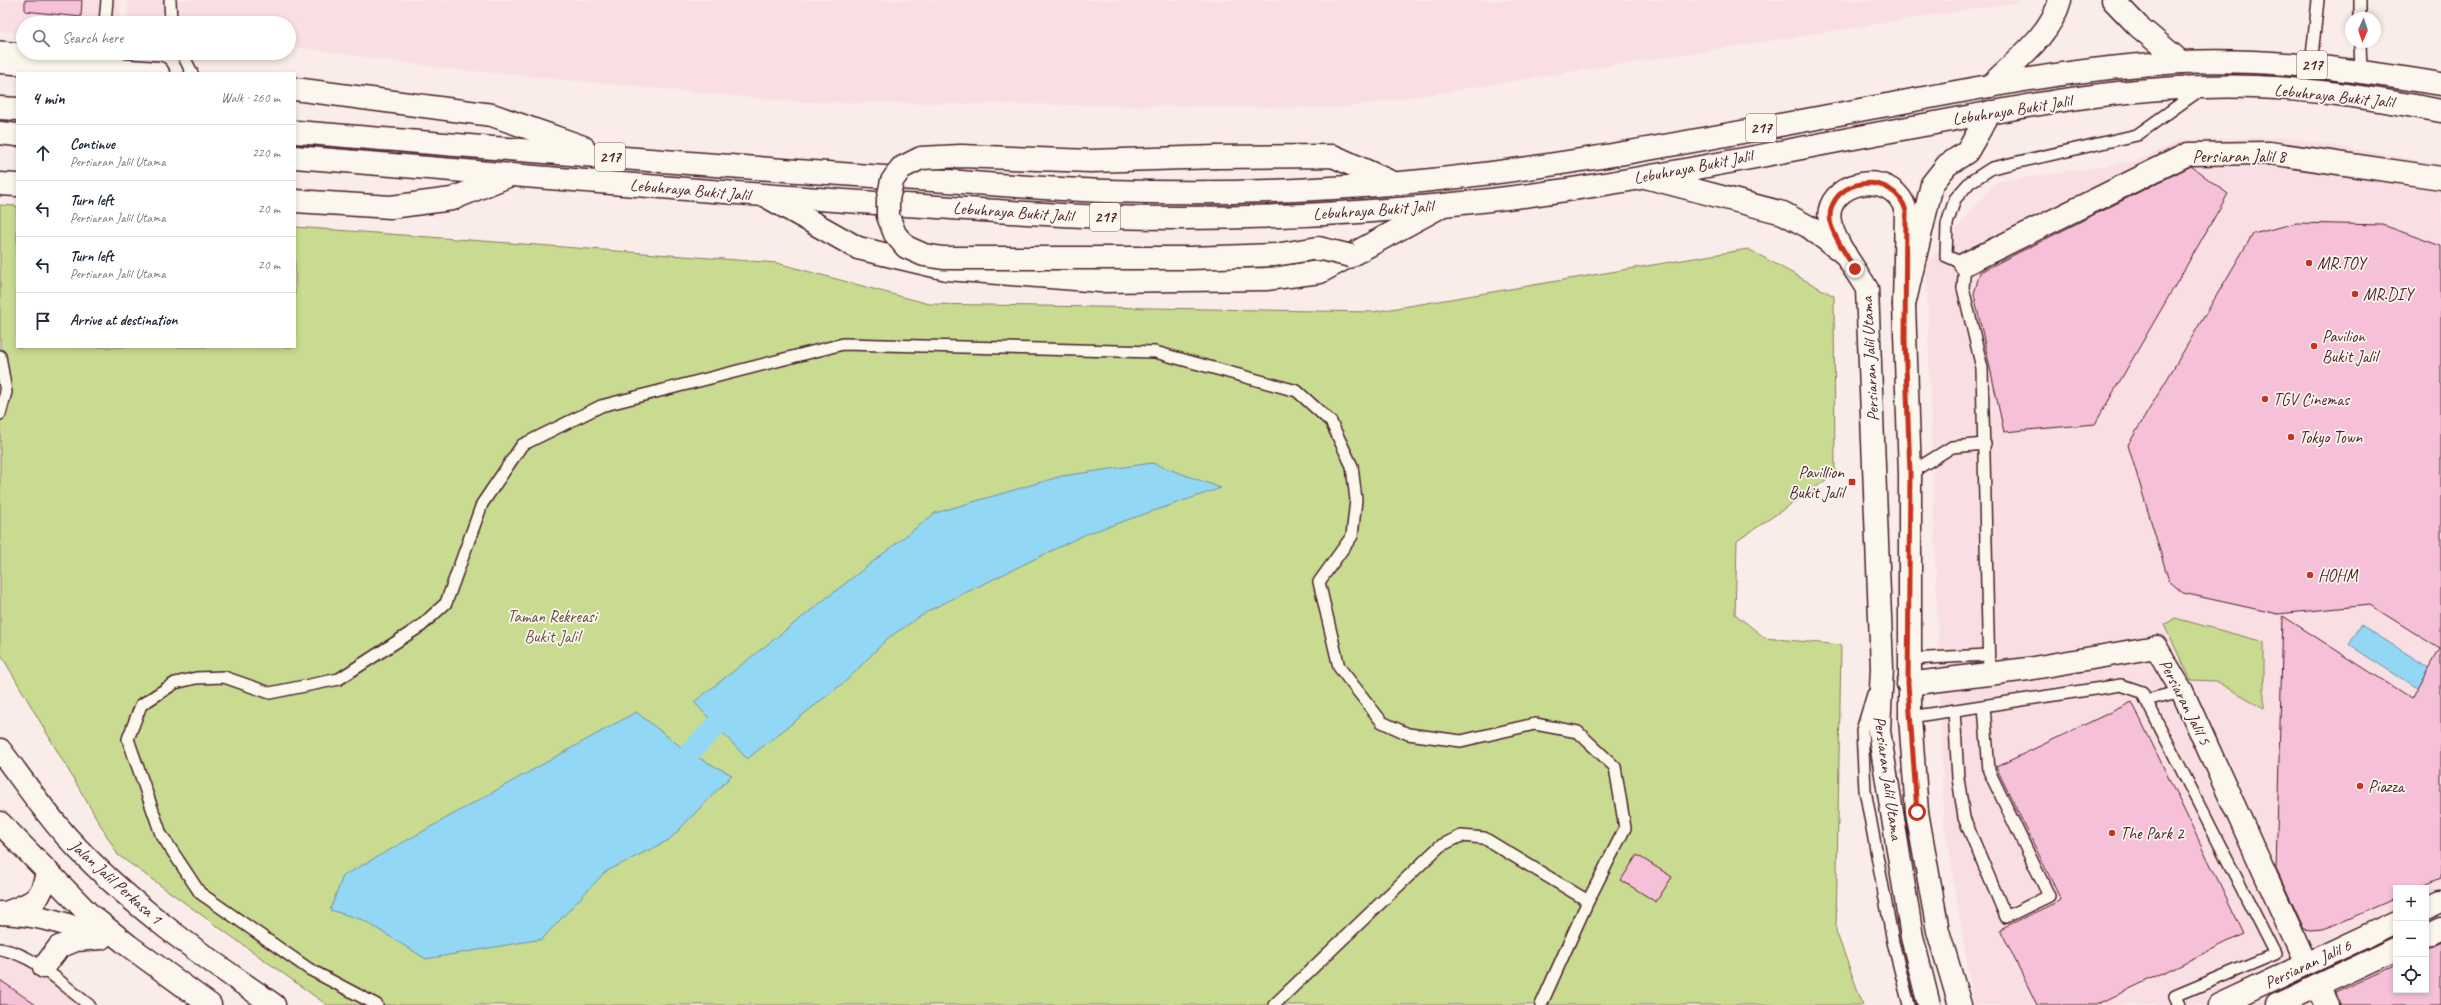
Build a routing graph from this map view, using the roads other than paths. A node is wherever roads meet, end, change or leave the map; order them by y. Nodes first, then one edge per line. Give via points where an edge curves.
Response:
1 (107, 0) edge
2 (170, 0) edge
3 (2060, 0) edge
4 (2113, 0) edge
5 (2318, 0) edge
6 (2360, 0) edge
7 (2360, 12) edge
8 (106, 16) edge
9 (170, 16) edge
10 (0, 47) edge
11 (16, 48) edge
12 (2360, 48) edge
13 (118, 60) edge
14 (186, 60) edge
15 (0, 62) edge
16 (2181, 62) junction
17 (2310, 65) junction
18 (2361, 71) junction
19 (140, 72) edge
20 (151, 72) edge
21 (192, 72) edge
22 (2441, 84) edge
23 (1990, 86) junction
24 (2205, 86) junction
25 (296, 89) edge
26 (0, 108) edge
27 (16, 109) edge
28 (2441, 111) edge
29 (1990, 112) junction
30 (296, 132) edge
31 (0, 133) edge
32 (16, 135) edge
33 (296, 157) edge
34 (611, 157) junction
35 (511, 174) junction
36 (1643, 177) junction
37 (2441, 178) edge
38 (0, 184) edge
39 (1395, 184) junction
40 (16, 185) edge
41 (767, 196) junction
42 (296, 202) edge
43 (1444, 205) junction
44 (1845, 254) junction
45 (1351, 256) junction
46 (1965, 264) junction
47 (1904, 305) junction
48 (0, 356) edge
49 (0, 414) edge
50 (1985, 444) junction
51 (1910, 473) junction
52 (1909, 659) junction
53 (1988, 664) junction
54 (1882, 668) junction
55 (1908, 684) junction
56 (2182, 691) junction
57 (2146, 700) junction
58 (1984, 706) junction
59 (1954, 710) junction
60 (1910, 717) junction
61 (0, 750) edge
62 (0, 823) edge
63 (47, 872) junction
64 (1588, 901) junction
65 (2441, 901) edge
66 (2429, 907) edge
67 (2, 913) edge
68 (2393, 923) edge
69 (2441, 929) edge
70 (2429, 935) edge
71 (99, 938) junction
72 (129, 946) junction
73 (0, 949) edge
74 (2393, 951) edge
75 (2306, 964) junction
76 (51, 974) junction
77 (2322, 995) edge
78 (89, 1005) edge
79 (210, 1005) edge
80 (274, 1005) edge
81 (377, 1005) edge
82 (1274, 1005) edge
83 (1541, 1005) edge
84 (1909, 1005) edge
85 (1929, 1005) edge
86 (1960, 1005) edge
87 (2179, 1005) edge
88 (2219, 1005) edge
89 (2276, 1005) edge

1 - 8 lane
2 - 9 lane
3 - 23 main road via 2057,11 2044,31
4 - 16 main road via 2138,26
5 - 17 lane
6 - 7 lane
10 - 11 lane
12 - 18 lane
13 - 20 lane
14 - 21 lane
15 - 19 main road
16 - 17 main road, Lebuhraya Bukit Jalil / 217 via 2245,60
16 - 23 main road, Lebuhraya Bukit Jalil / 217 via 2100,68
17 - 18 main road, Lebuhraya Bukit Jalil / 217
18 - 22 main road, Lebuhraya Bukit Jalil / 217
23 - 39 main road, Lebuhraya Bukit Jalil / 217 via 1636,152 1531,169
24 - 28 main road, Lebuhraya Bukit Jalil / 217 via 2357,95
24 - 29 main road, Lebuhraya Bukit Jalil / 217 via 2115,94
24 - 46 lane via 2137,135 1992,168 1970,182 1955,199 1947,224 1946,256
25 - 34 main road via 492,115
26 - 27 main road
29 - 36 main road, Lebuhraya Bukit Jalil / 217
29 - 47 main road via 1967,152 1947,165 1932,184
30 - 34 main road, Lebuhraya Bukit Jalil / 217
31 - 32 main road
33 - 35 main road, Lebuhraya Bukit Jalil / 217
34 - 39 main road, Lebuhraya Bukit Jalil / 217 via 1105,191 1307,190
35 - 41 main road, Lebuhraya Bukit Jalil / 217
35 - 42 main road via 452,199 391,207
36 - 43 main road, Lebuhraya Bukit Jalil / 217
36 - 44 main road via 1783,213 1808,227
37 - 46 main road, Persiaran Jalil 8 via 2269,153 2188,154
38 - 40 main road
39 - 45 main road, bridge via 1333,156 1092,161 962,156 921,158 901,168 892,181 888,199 888,216 895,234 906,247 924,255 943,258 1190,258 1275,255 1318,248
41 - 43 main road, Lebuhraya Bukit Jalil / 217 via 1101,217 1176,218 1340,213
41 - 45 main road via 858,248 947,269 993,274 1101,281 1266,279 1320,272
43 - 45 main road
44 - 47 main road, Persiaran Jalil Utama via 1830,221 1832,207 1839,194 1854,185 1866,183 1879,184 1895,191 1903,200 1906,211
44 - 54 main road, Persiaran Jalil Utama via 1867,289 1869,308
46 - 50 lane via 1963,288 1982,368
47 - 51 main road, Persiaran Jalil Utama
48 - 49 lane via 6,392
50 - 51 lane via 1952,447
50 - 53 lane
51 - 52 main road, Persiaran Jalil Utama
52 - 53 lane
52 - 55 main road, Persiaran Jalil Utama
53 - 55 main road, Persiaran Jalil 5
53 - 56 main road, Persiaran Jalil 5 via 2028,669 2156,647
54 - 84 lane via 1862,730 1864,790 1893,942
54 - 85 main road, Persiaran Jalil Utama via 1878,731 1912,937
55 - 60 main road, Persiaran Jalil Utama
56 - 57 lane
56 - 75 main road, Persiaran Jalil 5
57 - 58 lane via 2142,692 2121,685
57 - 87 lane via 2274,954 2175,996
58 - 59 lane
58 - 59 lane via 1989,771 2049,896 2006,917 1964,818 1958,778
59 - 60 lane
60 - 86 main road, Persiaran Jalil Utama via 1917,812 1938,931
61 - 80 main road, Jalan Jalil Perkasa 1 via 66,836 128,897 206,958
62 - 63 main road
63 - 67 main road via 43,891 31,902
63 - 72 main road via 89,914
64 - 81 lane via 1625,828 1615,767 1578,732 1535,724 1461,741 1408,734 1382,722 1339,668 1319,582 1352,536 1356,500 1352,466 1331,422 1297,391 1155,352 843,344 601,406 522,445 482,504 446,604 422,626 340,679 270,692 224,677 196,678 174,683 141,705 128,740 161,834 200,893 309,968
64 - 82 lane via 1484,838 1461,836 1440,846
64 - 83 lane
65 - 66 main road
67 - 71 main road via 49,918
68 - 75 main road, Persiaran Jalil 6
69 - 70 main road
71 - 72 main road
71 - 76 main road via 76,940 59,947
72 - 79 main road
73 - 76 lane via 14,951
74 - 77 main road, Persiaran Jalil 6
75 - 88 main road, Persiaran Jalil 6
76 - 78 lane
77 - 89 main road, Persiaran Jalil 6

